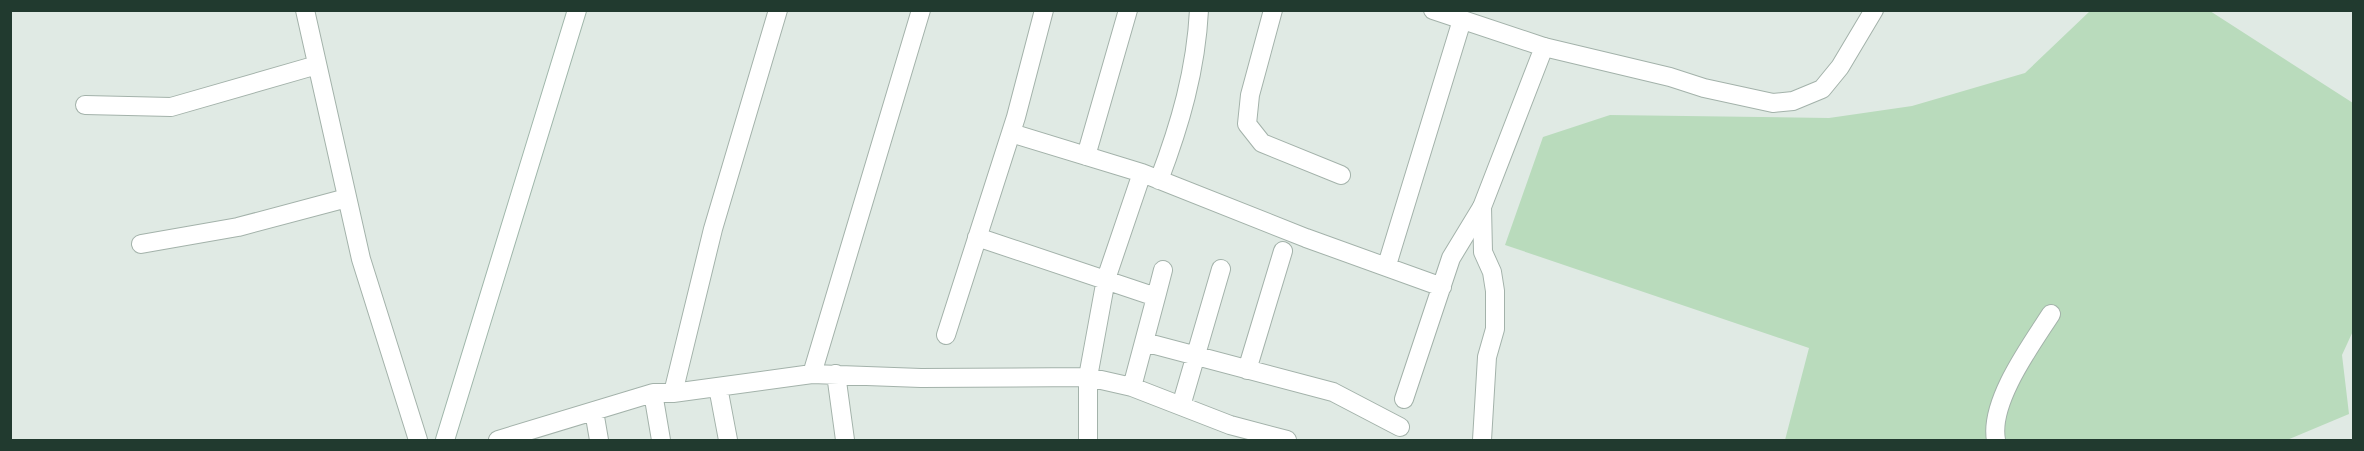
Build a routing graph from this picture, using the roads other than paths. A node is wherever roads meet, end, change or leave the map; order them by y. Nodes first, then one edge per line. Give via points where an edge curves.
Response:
1 (305, 10) edge
2 (576, 10) edge
3 (778, 10) edge
4 (921, 10) edge
5 (1044, 10) edge
6 (1128, 10) edge
7 (1199, 10) edge
8 (1273, 10) edge
9 (1432, 10) edge
10 (1874, 10) edge
11 (1462, 20) junction
12 (1544, 47) junction
13 (317, 65) junction
14 (85, 105) dead end
15 (1011, 133) junction
16 (1086, 156) junction
17 (1142, 173) junction
18 (1341, 175) dead end
19 (1159, 180) junction
20 (347, 198) junction
21 (1482, 207) junction
22 (141, 244) dead end
23 (975, 245) junction
24 (1283, 251) dead end
25 (1388, 266) junction
26 (1221, 269) dead end
27 (1163, 270) dead end
28 (1106, 279) junction
29 (1442, 286) junction
30 (1156, 297) junction
31 (2051, 314) dead end
32 (946, 335) dead end
33 (1144, 342) junction
34 (1194, 356) junction
35 (1247, 370) junction
36 (812, 374) junction
37 (836, 375) junction
38 (1088, 377) junction
39 (718, 387) junction
40 (1132, 387) junction
41 (653, 393) junction
42 (673, 393) junction
43 (1404, 399) dead end
44 (1181, 406) junction
45 (594, 411) junction
46 (1400, 427) dead end
47 (418, 441) edge
48 (445, 441) edge
49 (498, 441) edge
50 (599, 441) edge
51 (661, 441) edge
52 (728, 441) edge
53 (845, 441) edge
54 (1088, 441) edge
55 (1287, 441) edge
56 (1482, 441) edge
57 (1996, 441) edge

1 - 13 street
2 - 48 street
3 - 42 street via 716,221
4 - 36 street
5 - 15 street
6 - 16 street
7 - 19 street via 1197,50 1181,117
8 - 18 street via 1250,95 1247,124 1262,143
9 - 11 street
10 - 12 street via 1822,89 1793,101 1773,102 1704,88
11 - 12 street
11 - 25 street
12 - 21 street
13 - 14 street via 171,107
13 - 20 street
15 - 16 street
15 - 23 street
16 - 17 street
17 - 19 street
17 - 28 street
19 - 25 street
20 - 22 street via 238,227
20 - 47 street
21 - 29 street via 1455,249
21 - 56 street via 1483,252 1495,291 1495,329 1487,357
23 - 28 street
23 - 32 street
24 - 35 street
25 - 29 street
26 - 34 street
27 - 30 street
28 - 30 street
28 - 38 street
29 - 43 street
30 - 33 street
31 - 57 street via 2013,372 2000,409
33 - 34 street
33 - 40 street
34 - 35 street
34 - 44 street
35 - 46 street via 1334,392
36 - 37 street
36 - 39 street
37 - 38 street
37 - 53 street
38 - 40 street
38 - 54 street
39 - 42 street
39 - 52 street
40 - 44 street
41 - 42 street
41 - 45 street
41 - 51 street
44 - 55 street
45 - 49 street
45 - 50 street

